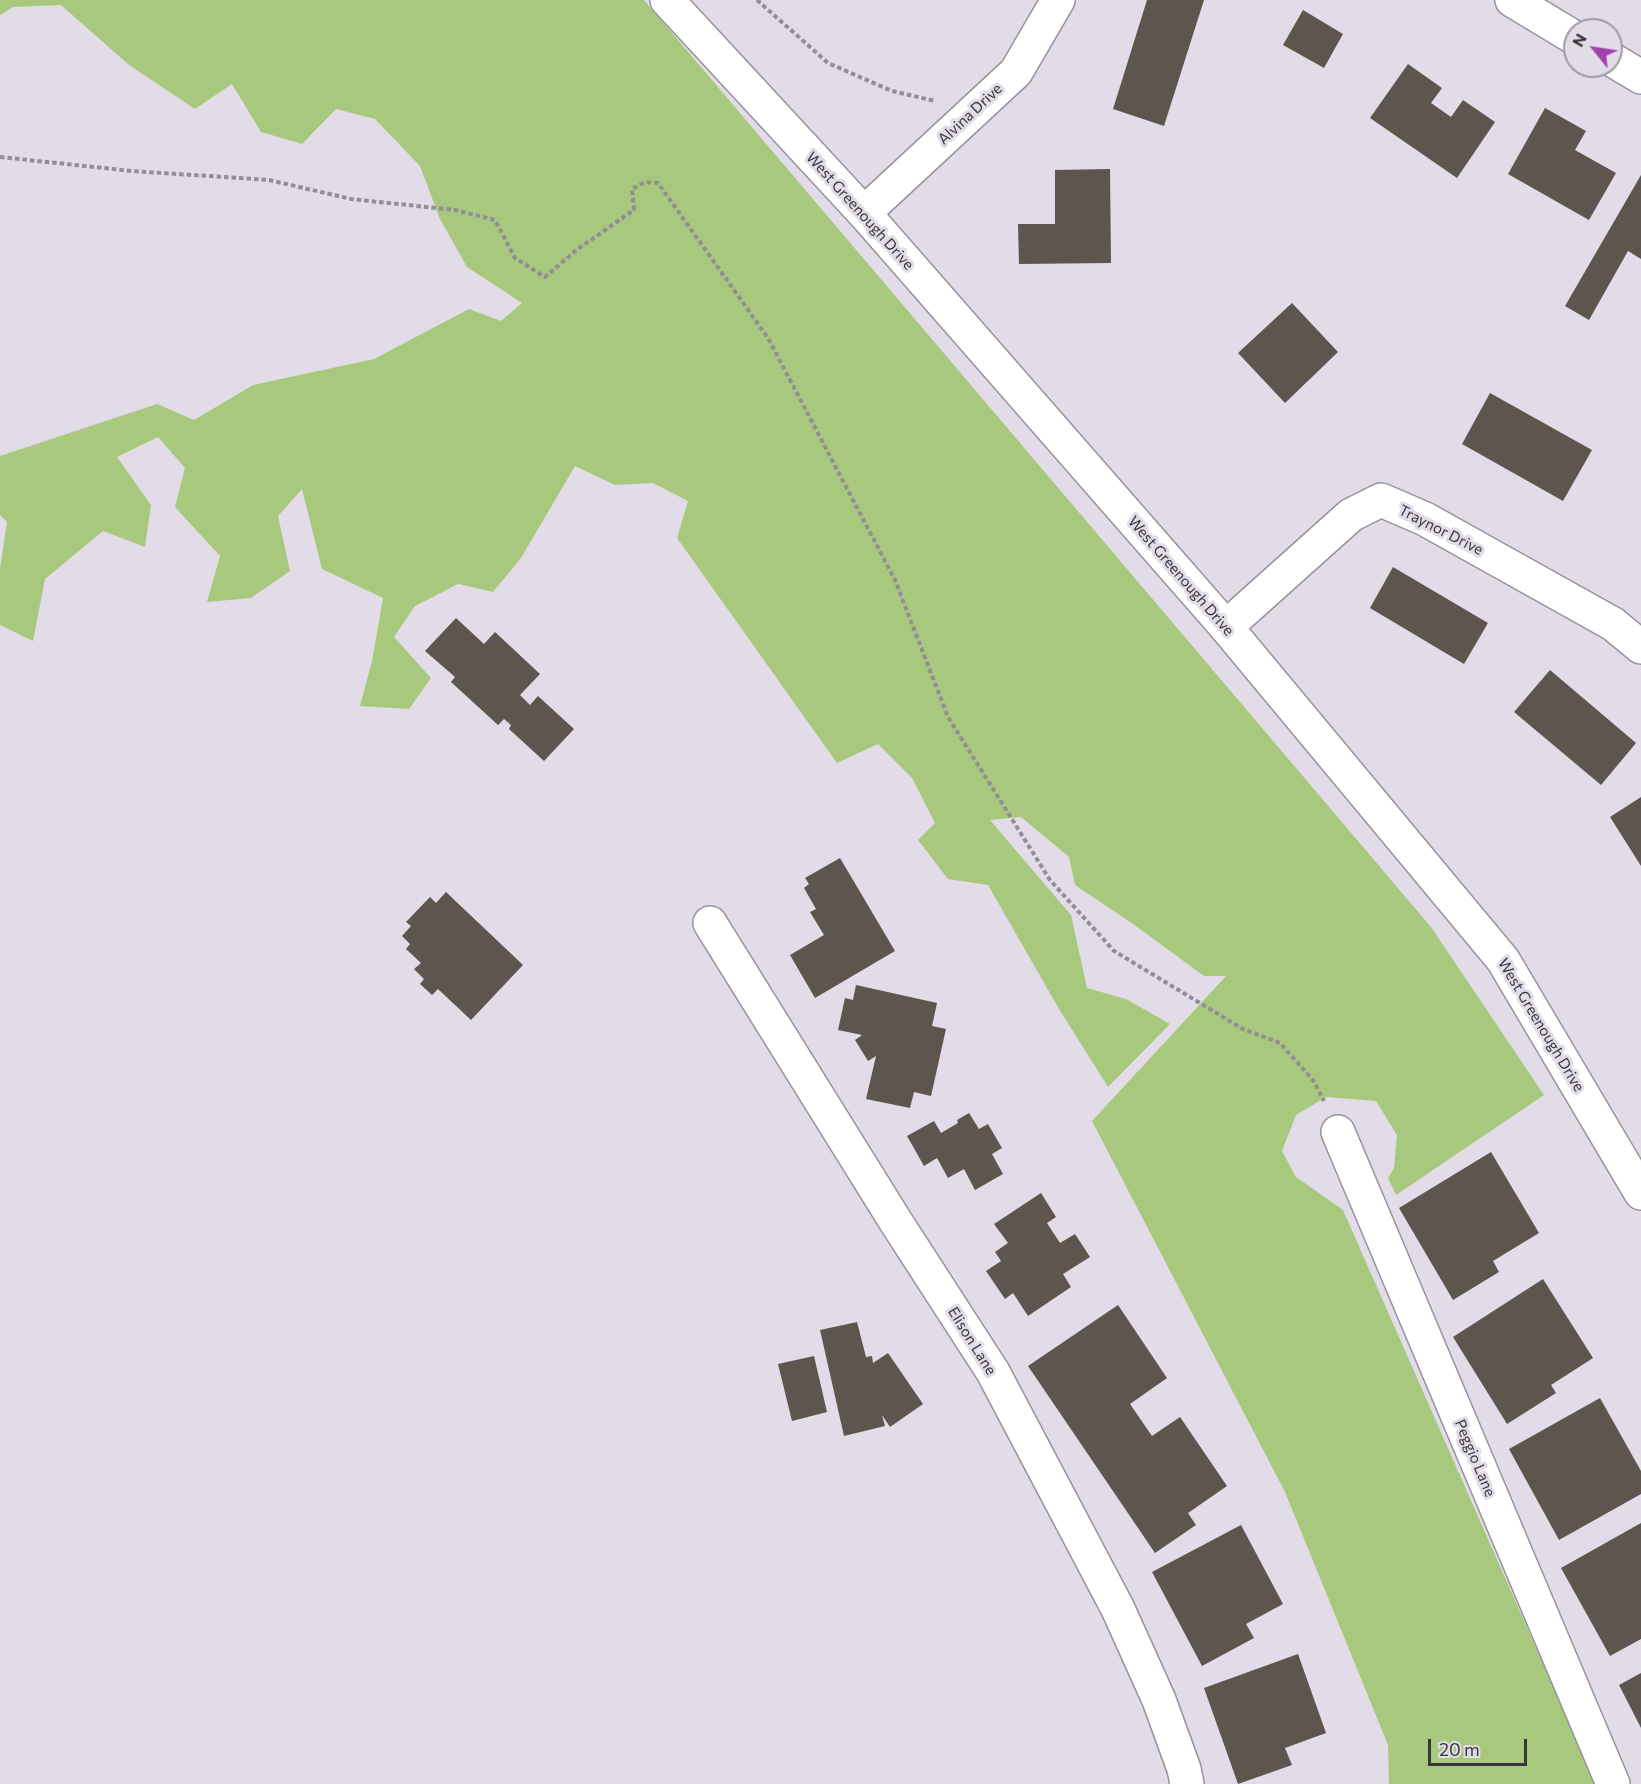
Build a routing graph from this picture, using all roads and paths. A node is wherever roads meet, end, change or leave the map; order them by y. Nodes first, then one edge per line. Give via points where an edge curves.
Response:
1 (667, 0) edge
2 (757, 0) edge
3 (1058, 0) edge
4 (1512, 0) edge
5 (1563, 31) edge
6 (1623, 66) edge
7 (1641, 77) edge
8 (974, 111) junction
9 (0, 157) edge
10 (864, 213) junction
11 (1226, 627) junction
12 (1641, 647) edge
13 (710, 923) dead end
14 (1324, 1101) dead end
15 (1338, 1132) dead end
16 (1641, 1193) edge
17 (1187, 1784) edge
18 (1613, 1784) edge

1 - 10 street, West Greenough Drive
2 - 8 path via 828,63 892,91
3 - 8 street, Alvina Drive via 1016,72
4 - 5 street
6 - 7 street
8 - 10 street, Alvina Drive
9 - 14 path via 269,180 351,199 455,210 495,220 515,258 544,277 634,210 632,189 645,182 658,183 768,338 895,580 948,717 1050,880 1114,951 1243,1029 1280,1043 1313,1080
10 - 11 street, West Greenough Drive
11 - 12 street, Traynor Drive via 1351,515 1381,500 1425,519 1613,624
11 - 16 street, West Greenough Drive via 1503,960
13 - 17 street, Elison Lane via 993,1372 1118,1609 1159,1700
15 - 18 street, Peggio Lane

